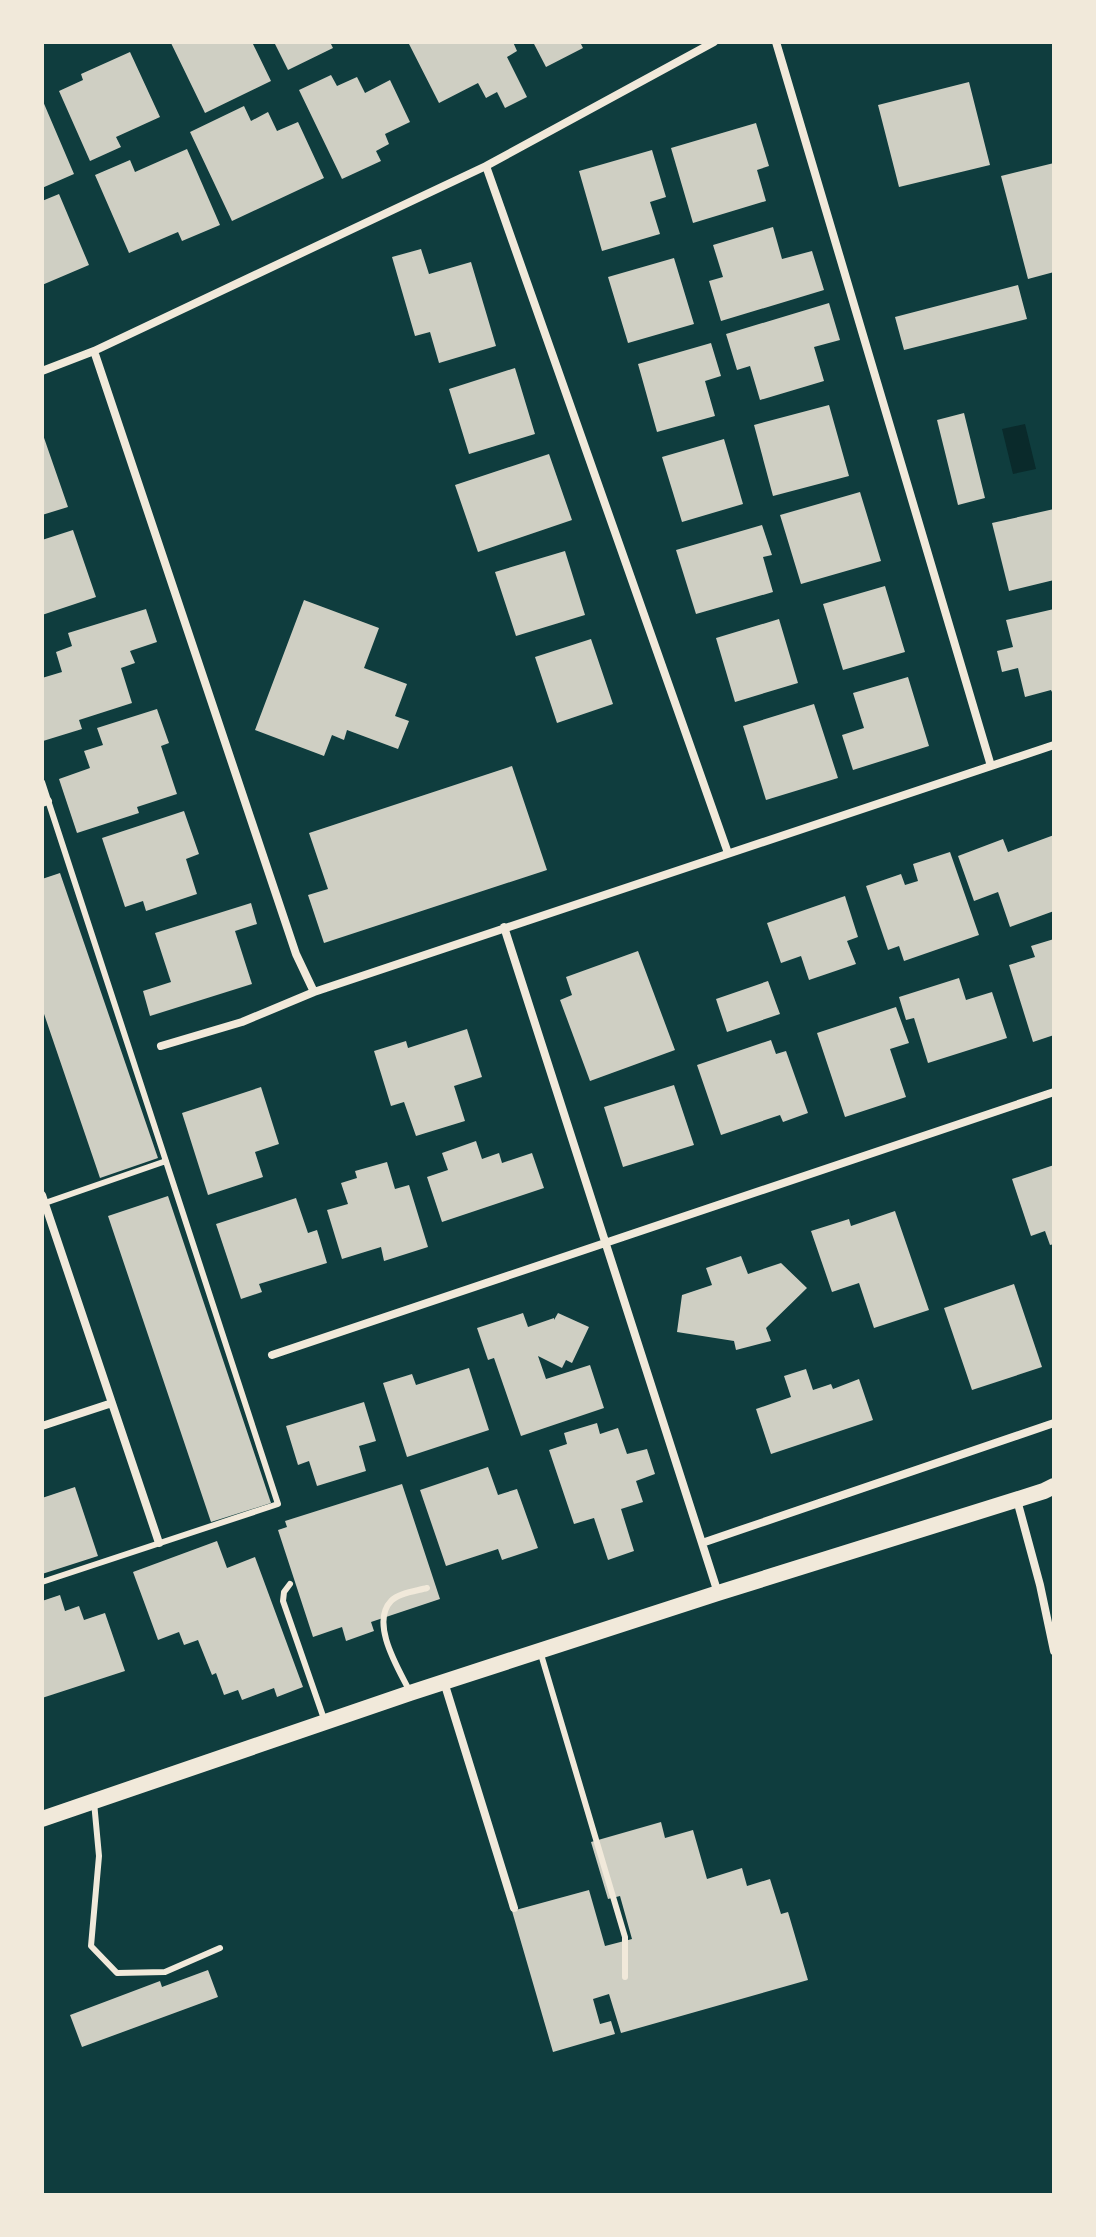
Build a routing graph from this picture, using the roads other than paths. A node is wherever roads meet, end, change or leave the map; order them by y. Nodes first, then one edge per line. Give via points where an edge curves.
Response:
1 (714, 42) edge
2 (776, 42) edge
3 (486, 166) junction
4 (94, 351) junction
5 (42, 371) edge
6 (1054, 745) edge
7 (991, 766) junction
8 (42, 782) edge
9 (45, 802) edge
10 (728, 853) junction
11 (504, 927) junction
12 (314, 992) junction
13 (161, 1046) dead end
14 (1054, 1092) edge
15 (166, 1161) junction
16 (43, 1199) edge
17 (605, 1242) junction
18 (272, 1355) dead end
19 (112, 1403) junction
20 (1054, 1423) edge
21 (42, 1426) edge
22 (1051, 1489) edge
23 (1017, 1500) junction
24 (159, 1543) junction
25 (702, 1543) junction
26 (42, 1582) edge
27 (290, 1584) dead end
28 (427, 1588) dead end
29 (718, 1593) junction
30 (540, 1651) junction
31 (1054, 1651) edge
32 (444, 1682) junction
33 (410, 1693) junction
34 (325, 1723) junction
35 (94, 1802) junction
36 (42, 1819) edge
37 (514, 1908) dead end
38 (220, 1948) dead end
39 (625, 1977) dead end

1 - 3 street
2 - 7 street
3 - 4 street
3 - 10 street
4 - 5 street
4 - 12 street via 296,954
6 - 7 street
7 - 10 street
8 - 9 lane
9 - 15 lane
10 - 11 street
11 - 12 street
11 - 17 street
12 - 13 street via 242,1022
14 - 17 street
15 - 16 lane
15 - 24 lane via 278,1504
16 - 19 street
17 - 18 street
17 - 25 street
19 - 21 street
19 - 24 street
20 - 25 street
22 - 23 main road
23 - 29 main road
23 - 31 street
24 - 26 lane
25 - 29 street
27 - 34 lane via 283,1601
28 - 33 lane via 393,1598 385,1610 383,1630
29 - 30 main road
30 - 32 main road
30 - 39 lane via 625,1937
32 - 33 main road
32 - 37 street
33 - 34 main road
34 - 35 main road
35 - 36 main road
35 - 38 lane via 99,1856 91,1946 117,1973 165,1972

